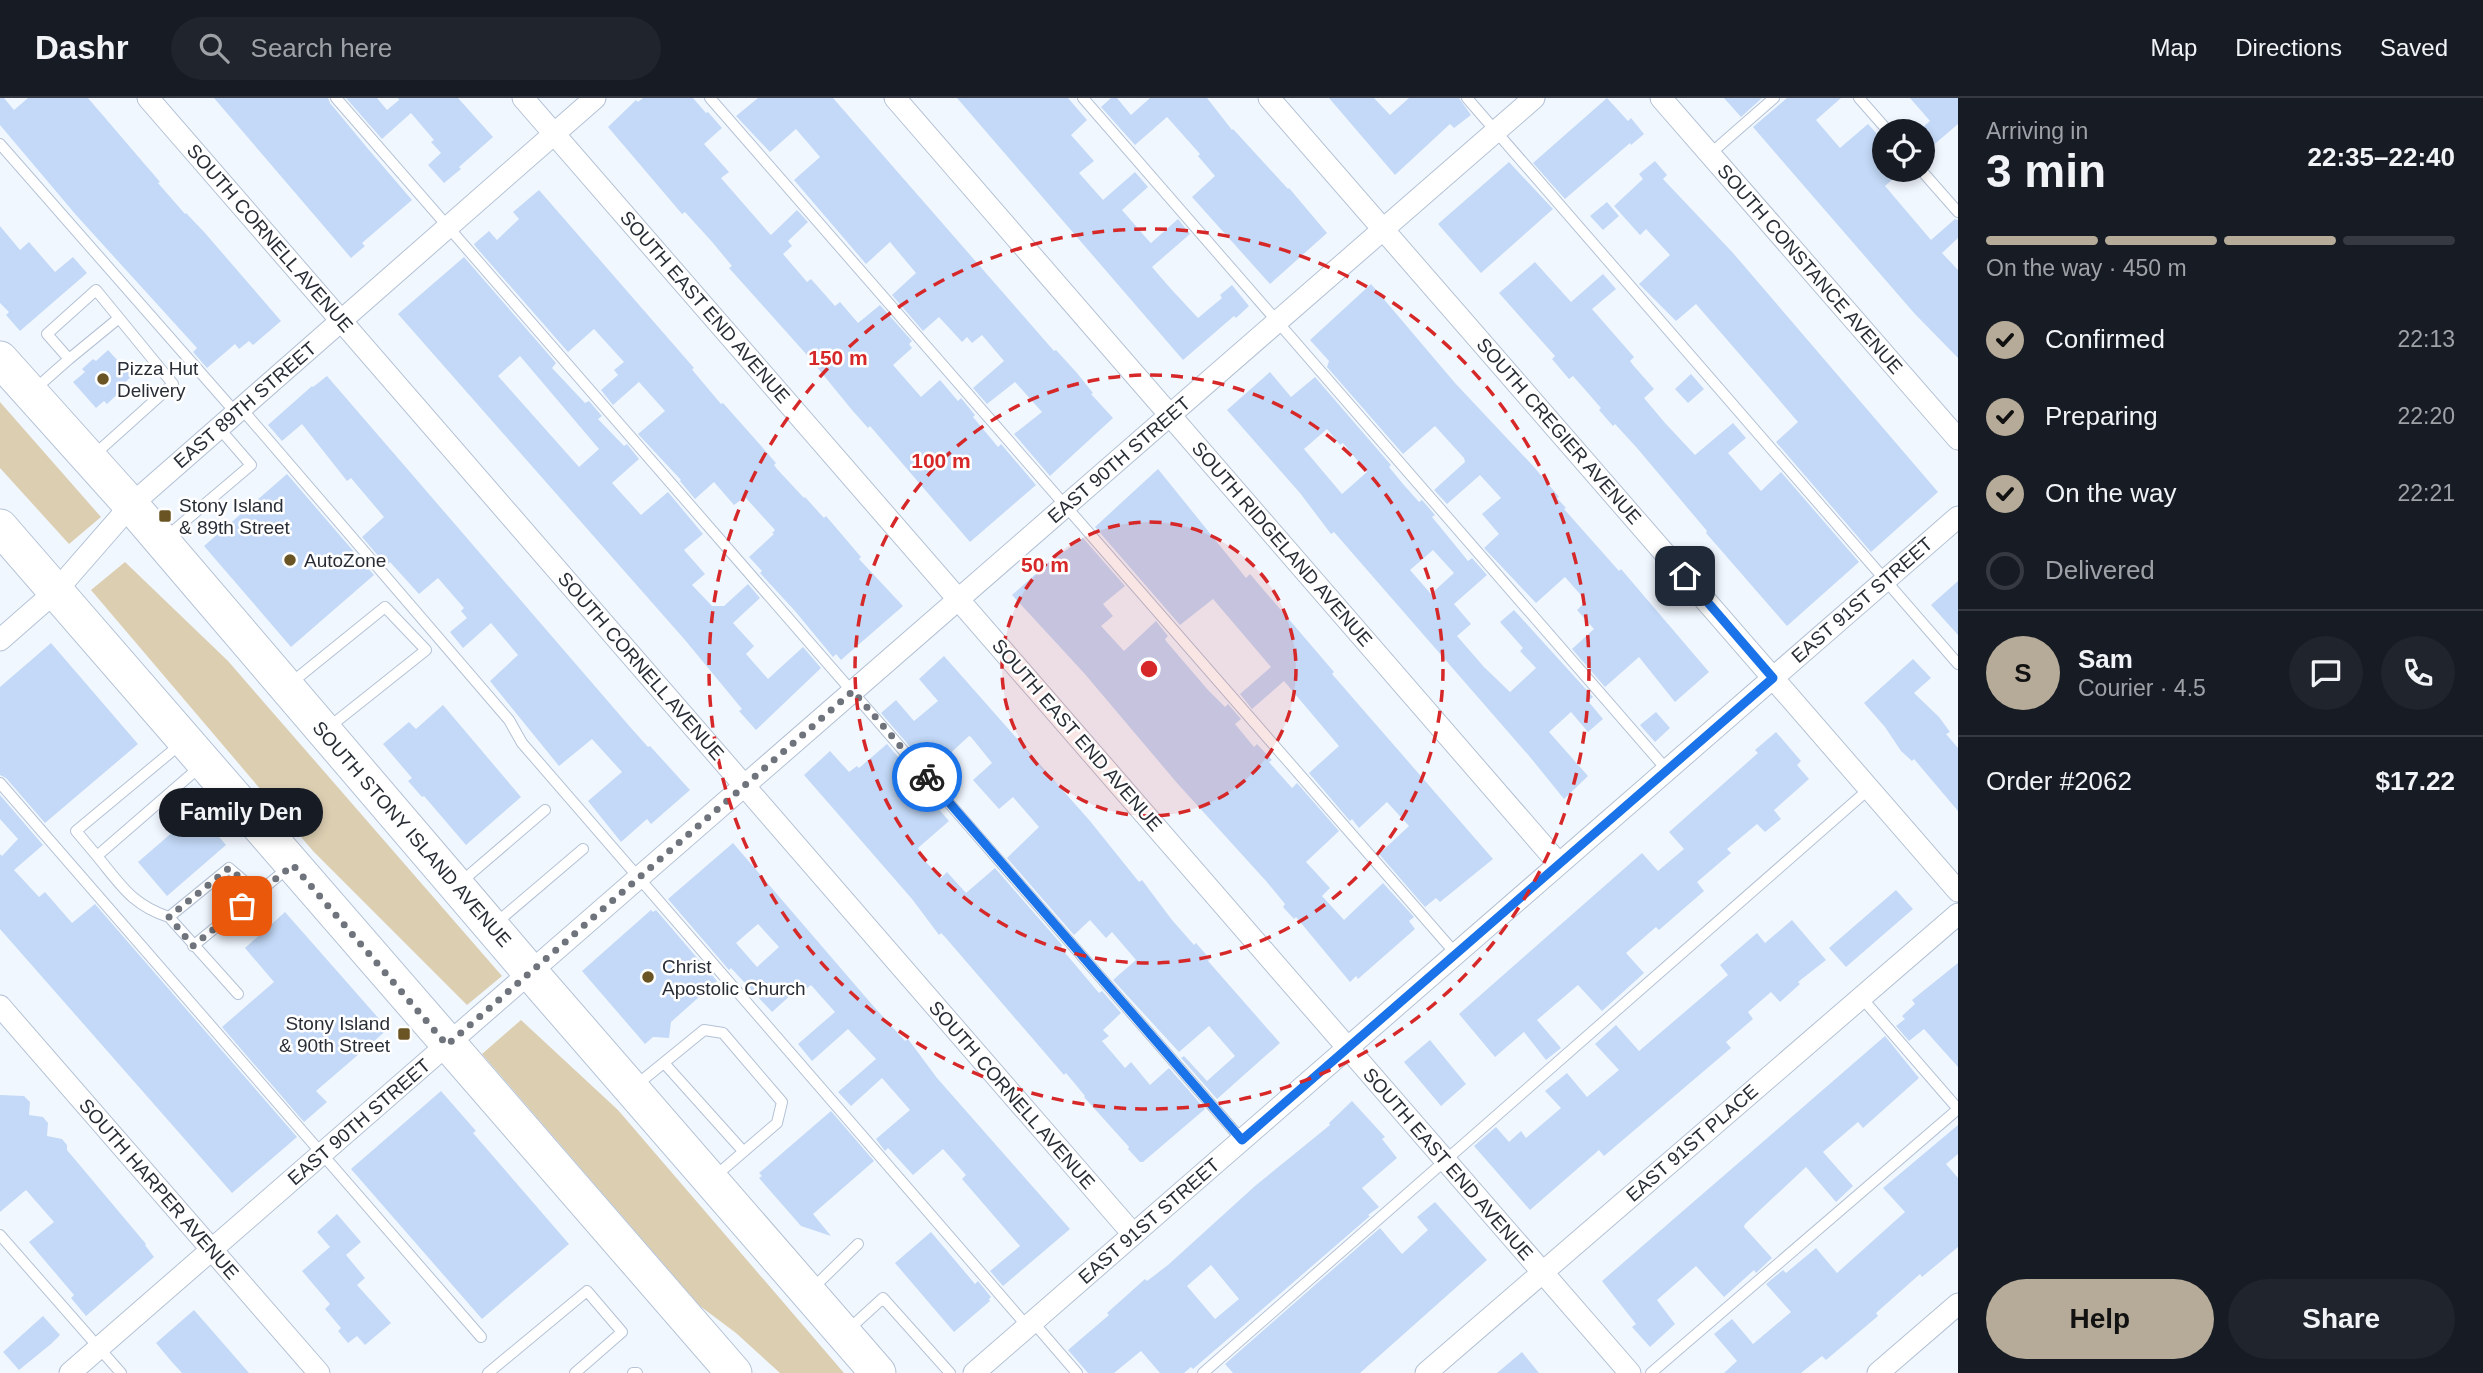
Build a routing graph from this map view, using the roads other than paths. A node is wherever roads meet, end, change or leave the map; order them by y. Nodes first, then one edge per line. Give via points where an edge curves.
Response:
1 (148, 98) edge
2 (336, 98) edge
3 (523, 98) edge
4 (595, 98) edge
5 (710, 98) edge
6 (895, 98) edge
7 (1083, 98) edge
8 (1269, 98) edge
9 (1468, 98) edge
10 (1534, 98) edge
11 (1661, 98) edge
12 (1774, 98) edge
13 (1859, 98) edge
14 (1877, 119) edge
15 (1496, 131) junction
16 (554, 134) junction
17 (0, 144) edge
18 (1710, 155) junction
19 (1932, 182) edge
20 (1958, 212) edge
21 (448, 227) junction
22 (1383, 229) junction
23 (119, 318) junction
24 (341, 321) junction
25 (1277, 321) junction
26 (0, 359) edge
27 (69, 359) junction
28 (30, 393) junction
29 (239, 411) junction
30 (1170, 415) junction
31 (219, 428) junction
32 (1958, 439) edge
33 (89, 459) junction
34 (131, 505) junction
35 (1066, 506) junction
36 (1958, 517) edge
37 (0, 527) edge
38 (161, 541) junction
39 (1885, 580) junction
40 (56, 591) junction
41 (958, 599) junction
42 (0, 640) edge
43 (1958, 664) edge
44 (1773, 678) junction
45 (286, 687) junction
46 (853, 691) junction
47 (324, 732) junction
48 (195, 752) junction
49 (1667, 770) junction
50 (0, 783) edge
51 (744, 785) junction
52 (1869, 789) junction
53 (545, 810) dead end
54 (583, 849) dead end
55 (97, 856) junction
56 (1559, 864) junction
57 (293, 865) junction
58 (640, 878) junction
59 (456, 886) junction
60 (1958, 891) edge
61 (258, 893) junction
62 (1958, 914) edge
63 (169, 917) junction
64 (491, 927) junction
65 (193, 946) junction
66 (1456, 954) junction
67 (530, 972) junction
68 (238, 994) dead end
69 (1861, 998) junction
70 (0, 1006) edge
71 (447, 1045) junction
72 (1348, 1048) junction
73 (664, 1063) junction
74 (632, 1089) junction
75 (1958, 1109) edge
76 (1242, 1140) junction
77 (743, 1152) junction
78 (322, 1154) junction
79 (1446, 1161) junction
80 (711, 1180) junction
81 (1133, 1234) junction
82 (0, 1235) edge
83 (858, 1244) dead end
84 (212, 1249) junction
85 (1543, 1272) junction
86 (808, 1293) junction
87 (1958, 1304) edge
88 (1030, 1324) junction
89 (844, 1333) junction
90 (481, 1337) dead end
91 (99, 1348) junction
92 (70, 1373) edge
93 (121, 1373) edge
94 (319, 1373) edge
95 (488, 1373) edge
96 (575, 1373) edge
97 (734, 1373) edge
98 (878, 1373) edge
99 (950, 1373) edge
100 (974, 1373) edge
101 (1077, 1373) edge
102 (1203, 1373) edge
103 (1426, 1373) edge
104 (1630, 1373) edge
105 (1651, 1373) edge
106 (1878, 1373) edge

1 - 24 street, SOUTH CORNELL AVENUE
2 - 21 lane
3 - 16 street, SOUTH EAST END AVENUE
4 - 16 street, EAST 89TH STREET
5 - 35 lane
6 - 30 street, SOUTH RIDGELAND AVENUE
7 - 25 lane
8 - 22 street, SOUTH CREGIER AVENUE
9 - 15 lane
10 - 15 street, EAST 90TH STREET
11 - 18 street, SOUTH CONSTANCE AVENUE
12 - 18 lane
13 - 14 lane
15 - 22 street, EAST 90TH STREET
15 - 39 lane
16 - 21 street, EAST 89TH STREET
16 - 41 street, SOUTH EAST END AVENUE
17 - 29 lane
18 - 32 street, SOUTH CONSTANCE AVENUE
19 - 20 lane
21 - 24 street, EAST 89TH STREET
21 - 46 lane
22 - 25 street, EAST 90TH STREET
22 - 44 street, SOUTH CREGIER AVENUE
23 - 27 lane
23 - 27 lane via 96,290 47,334
23 - 33 lane via 173,384
24 - 29 street, EAST 89TH STREET
24 - 51 street, SOUTH CORNELL AVENUE
25 - 30 street, EAST 90TH STREET
25 - 49 lane
26 - 28 highway, SOUTH STONY ISLAND AVENUE
27 - 28 lane
28 - 33 highway, SOUTH STONY ISLAND AVENUE
29 - 31 street, EAST 89TH STREET
29 - 58 lane via 500,709 522,743
30 - 35 street, EAST 90TH STREET
30 - 56 street, SOUTH RIDGELAND AVENUE
31 - 34 street, EAST 89TH STREET
31 - 38 lane via 251,465
33 - 34 highway, SOUTH STONY ISLAND AVENUE
34 - 38 highway, SOUTH STONY ISLAND AVENUE
34 - 40 street, EAST 89TH STREET
35 - 41 street, EAST 90TH STREET
35 - 66 lane
36 - 39 street, EAST 91ST STREET
37 - 40 highway
38 - 45 highway, SOUTH STONY ISLAND AVENUE
39 - 43 lane
39 - 44 street, EAST 91ST STREET
40 - 42 street, EAST 89TH STREET
40 - 48 highway
41 - 46 street, EAST 90TH STREET
41 - 72 street, SOUTH EAST END AVENUE
44 - 49 street, EAST 91ST STREET
44 - 52 street, SOUTH CREGIER AVENUE
45 - 47 highway, SOUTH STONY ISLAND AVENUE
45 - 47 lane via 385,607 426,650
46 - 51 street, EAST 90TH STREET
46 - 76 lane
47 - 59 highway, SOUTH STONY ISLAND AVENUE
48 - 55 lane
48 - 55 lane via 76,831
48 - 57 highway
49 - 56 street, EAST 91ST STREET
50 - 78 lane
51 - 58 street, EAST 90TH STREET
51 - 81 street, SOUTH CORNELL AVENUE
52 - 60 street, SOUTH CREGIER AVENUE
52 - 79 lane
53 - 59 lane
54 - 64 lane
55 - 63 lane via 135,901
56 - 66 street, EAST 91ST STREET
57 - 61 lane
57 - 71 highway
58 - 67 street, EAST 90TH STREET
58 - 88 lane
59 - 64 highway, SOUTH STONY ISLAND AVENUE
61 - 63 lane via 229,868
61 - 65 lane
62 - 69 street, EAST 91ST PLACE
63 - 65 lane
64 - 67 highway, SOUTH STONY ISLAND AVENUE
65 - 68 lane
66 - 72 street, EAST 91ST STREET
67 - 71 street, EAST 90TH STREET
67 - 74 highway, SOUTH STONY ISLAND AVENUE
69 - 75 lane
69 - 85 street, EAST 91ST PLACE
70 - 84 street, SOUTH HARPER AVENUE
71 - 78 street, EAST 90TH STREET
71 - 97 highway
72 - 76 street, EAST 91ST STREET
72 - 79 street, SOUTH EAST END AVENUE
73 - 74 lane
73 - 77 lane
73 - 77 lane via 704,1030 723,1033 782,1102 776,1123
74 - 80 highway, SOUTH STONY ISLAND AVENUE
75 - 105 lane
76 - 81 street, EAST 91ST STREET
77 - 80 lane
78 - 84 street, EAST 90TH STREET
78 - 90 lane
79 - 85 street, SOUTH EAST END AVENUE
79 - 102 lane
80 - 86 highway, SOUTH STONY ISLAND AVENUE
81 - 88 street, EAST 91ST STREET
82 - 91 lane
83 - 86 lane
84 - 91 street, EAST 90TH STREET
84 - 94 street, SOUTH HARPER AVENUE
85 - 103 street, EAST 91ST PLACE
85 - 104 street, SOUTH EAST END AVENUE
86 - 89 highway, SOUTH STONY ISLAND AVENUE
87 - 106 street
88 - 100 street, EAST 91ST STREET
88 - 101 lane
89 - 98 highway, SOUTH STONY ISLAND AVENUE
89 - 99 lane via 883,1298
91 - 92 street, EAST 90TH STREET
91 - 93 lane
95 - 96 lane via 587,1291 622,1332

